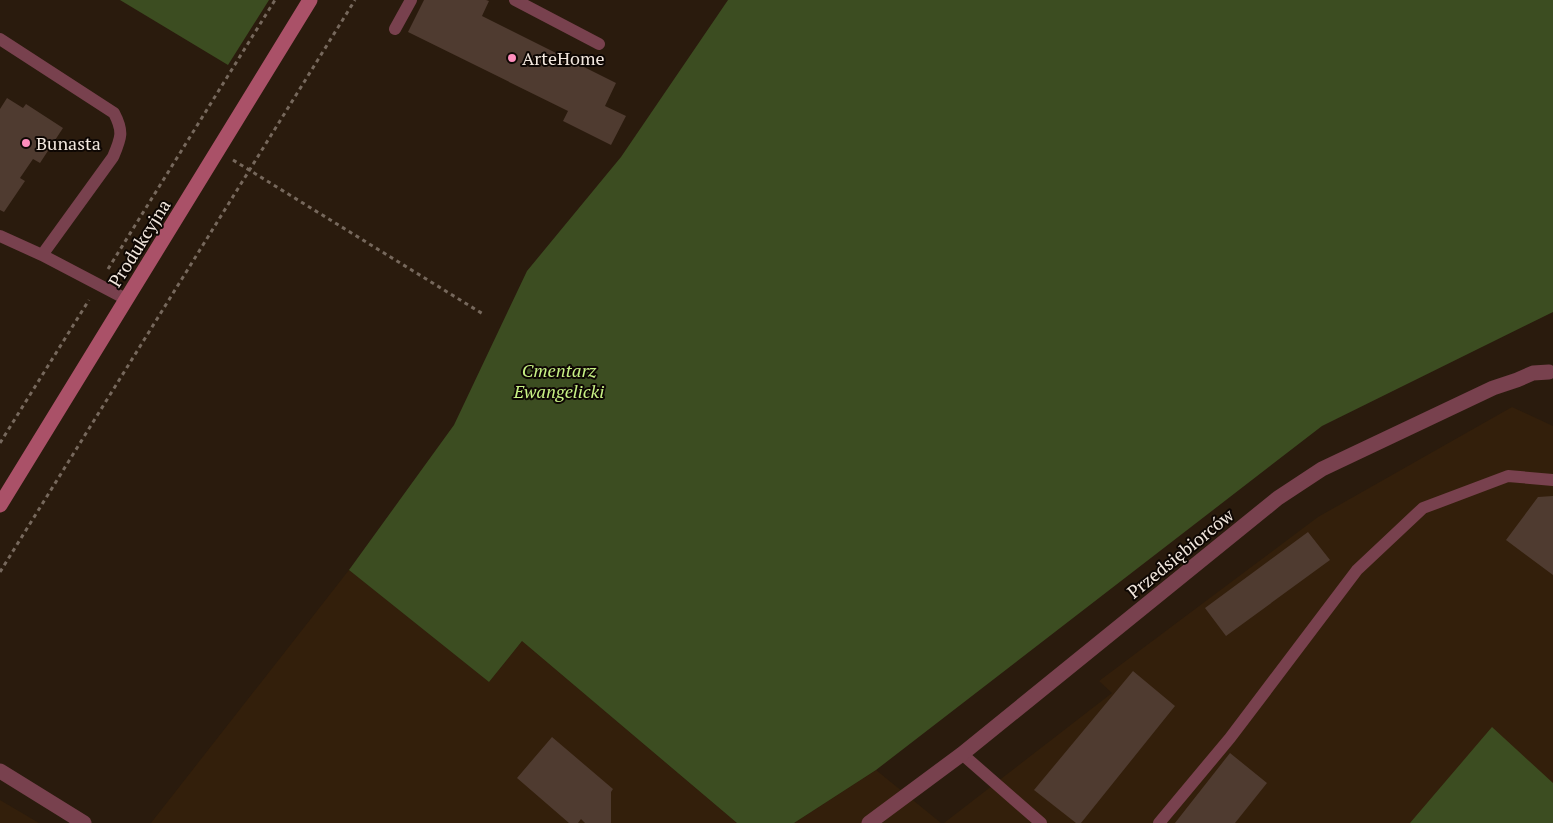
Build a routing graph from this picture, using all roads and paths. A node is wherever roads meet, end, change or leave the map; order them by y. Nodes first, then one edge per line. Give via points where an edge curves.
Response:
1 (276, 0) edge
2 (310, 0) edge
3 (355, 0) edge
4 (411, 0) edge
5 (515, 0) edge
6 (395, 28) dead end
7 (0, 39) edge
8 (599, 44) dead end
9 (217, 151) junction
10 (249, 170) junction
11 (0, 236) edge
12 (42, 255) junction
13 (98, 284) junction
14 (126, 299) junction
15 (483, 314) dead end
16 (1552, 371) edge
17 (0, 443) edge
18 (1553, 480) edge
19 (3, 495) edge
20 (0, 572) edge
21 (962, 754) junction
22 (0, 771) edge
23 (84, 823) edge
24 (869, 823) edge
25 (1041, 823) edge
26 (1159, 823) edge

1 - 13 path
2 - 9 street, Produkcyjna
3 - 10 path
4 - 6 lane
5 - 8 lane
7 - 12 lane via 114,113 120,125 120,140 114,157
9 - 10 path
9 - 14 street, Produkcyjna
10 - 15 path
10 - 20 path
11 - 12 lane
12 - 13 lane
13 - 14 lane
13 - 17 path
14 - 19 street, Produkcyjna
16 - 21 street, Przedsiębiorców via 1533,372 1493,388 1322,469 1278,498
18 - 26 lane via 1508,476 1423,508 1357,570 1230,738
21 - 24 street, Przedsiębiorców
21 - 25 lane
22 - 23 street

